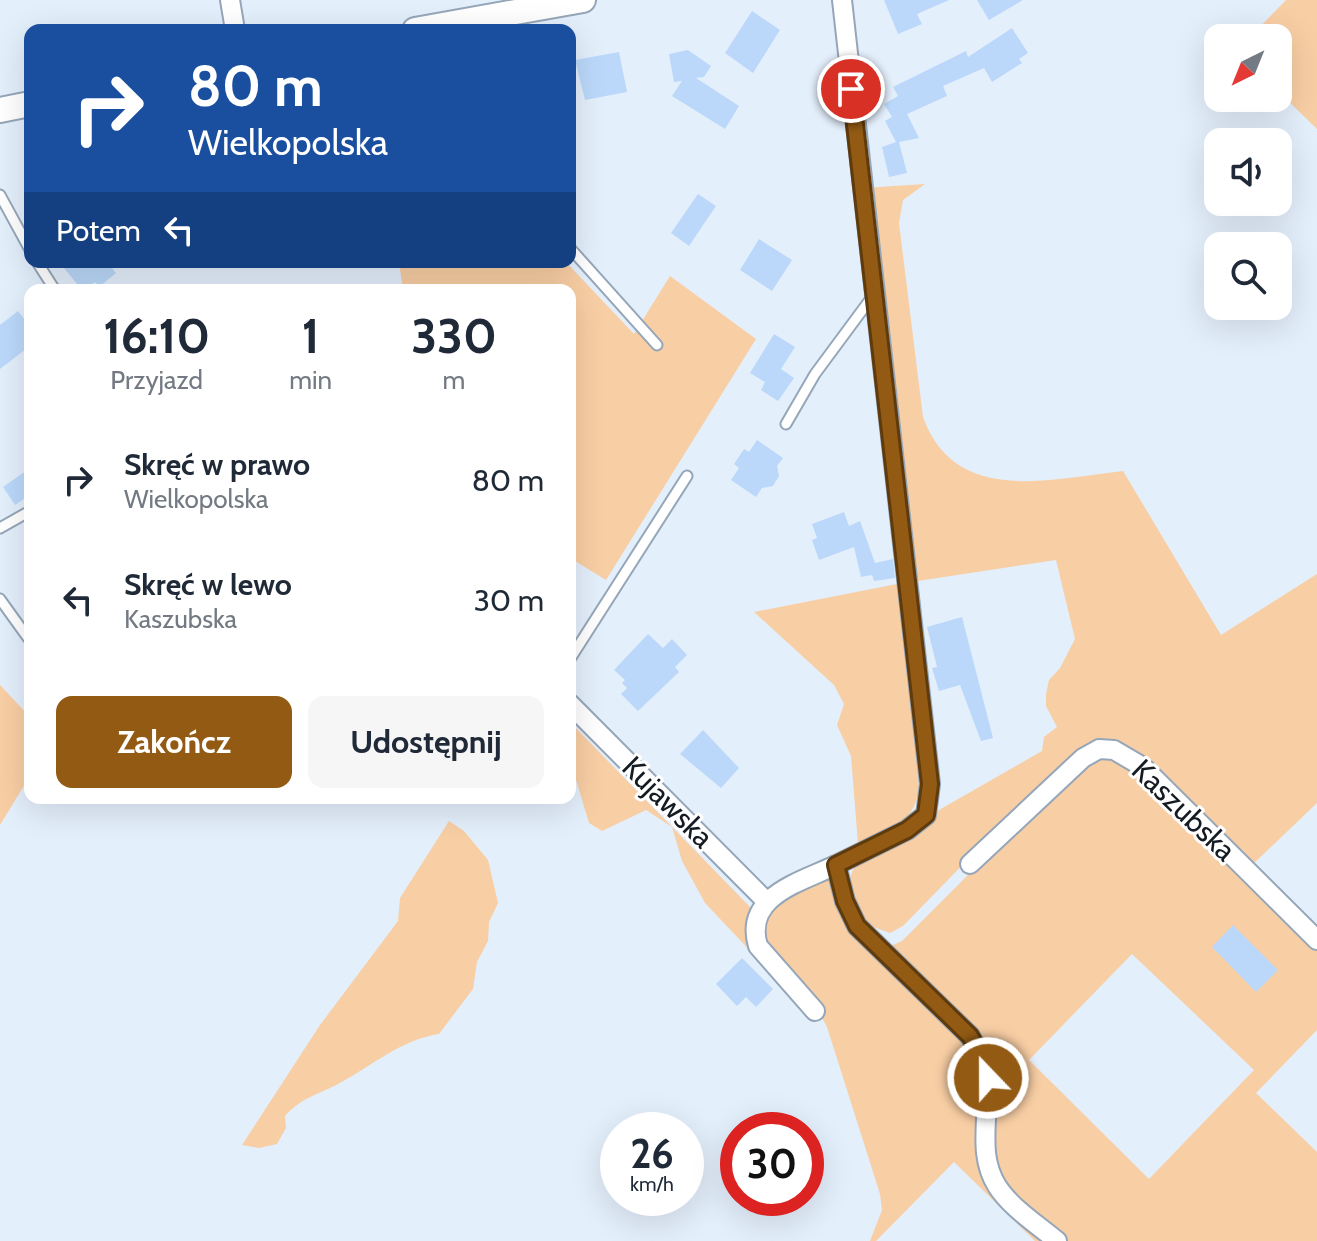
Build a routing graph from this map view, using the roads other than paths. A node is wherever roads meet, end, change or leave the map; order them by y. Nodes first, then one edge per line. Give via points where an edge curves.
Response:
1 (230, 0) edge
2 (583, 0) edge
3 (842, 0) edge
4 (234, 24) edge
5 (470, 24) edge
6 (24, 105) edge
7 (0, 110) edge
8 (0, 195) edge
9 (24, 239) edge
10 (576, 255) edge
11 (872, 297) junction
12 (657, 345) dead end
13 (786, 424) dead end
14 (687, 476) dead end
15 (24, 514) edge
16 (0, 528) edge
17 (0, 599) edge
18 (24, 631) edge
19 (576, 650) edge
20 (576, 710) edge
21 (970, 864) dead end
22 (836, 865) junction
23 (765, 900) junction
24 (1317, 940) edge
25 (815, 1011) dead end
26 (1057, 1241) edge

1 - 4 street
2 - 5 street
3 - 11 street
6 - 7 street
8 - 9 lane
10 - 12 lane
11 - 13 lane via 815,374
11 - 22 street via 930,784 926,815
14 - 19 lane
15 - 16 lane
17 - 18 lane
20 - 23 street, Kujawska
21 - 24 street, Kaszubska via 1075,765 1099,749 1114,750 1161,784
22 - 23 street
22 - 26 street via 857,926 970,1036 980,1053 989,1091 986,1159 991,1175 999,1189
23 - 25 street via 756,918 758,946

